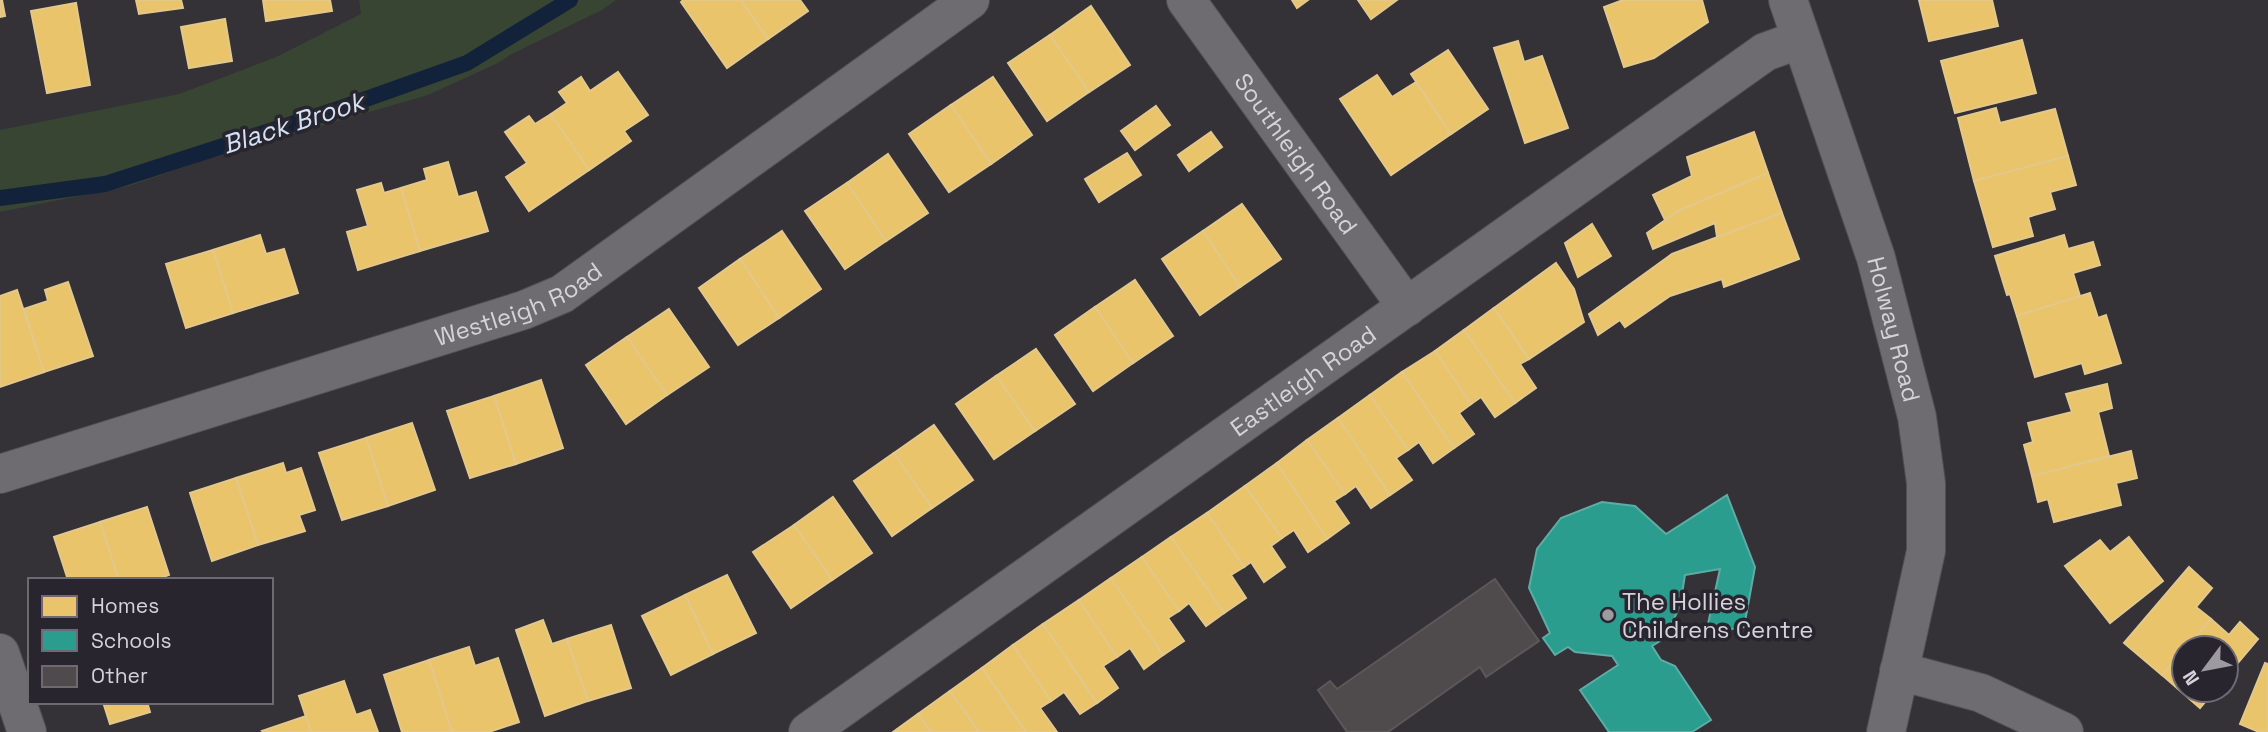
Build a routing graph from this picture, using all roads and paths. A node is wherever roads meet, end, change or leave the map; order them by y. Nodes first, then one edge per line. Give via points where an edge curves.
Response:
1 (970, 0) edge
2 (1186, 0) edge
3 (1788, 0) edge
4 (1801, 39) junction
5 (1407, 307) junction
6 (0, 474) edge
7 (0, 653) edge
8 (1899, 671) junction
9 (27, 732) edge
10 (808, 732) edge
11 (1886, 732) edge
12 (2064, 732) edge

1 - 6 street, Westleigh Road via 562,294 524,310
2 - 5 street, Southleigh Road
3 - 4 street, Holway Road
4 - 5 street, Eastleigh Road via 1765,51
4 - 8 street, Holway Road via 1876,258 1917,417 1926,483 1926,551
5 - 10 street, Eastleigh Road
7 - 9 street
8 - 11 street, Holway Road
8 - 12 street via 1982,693

